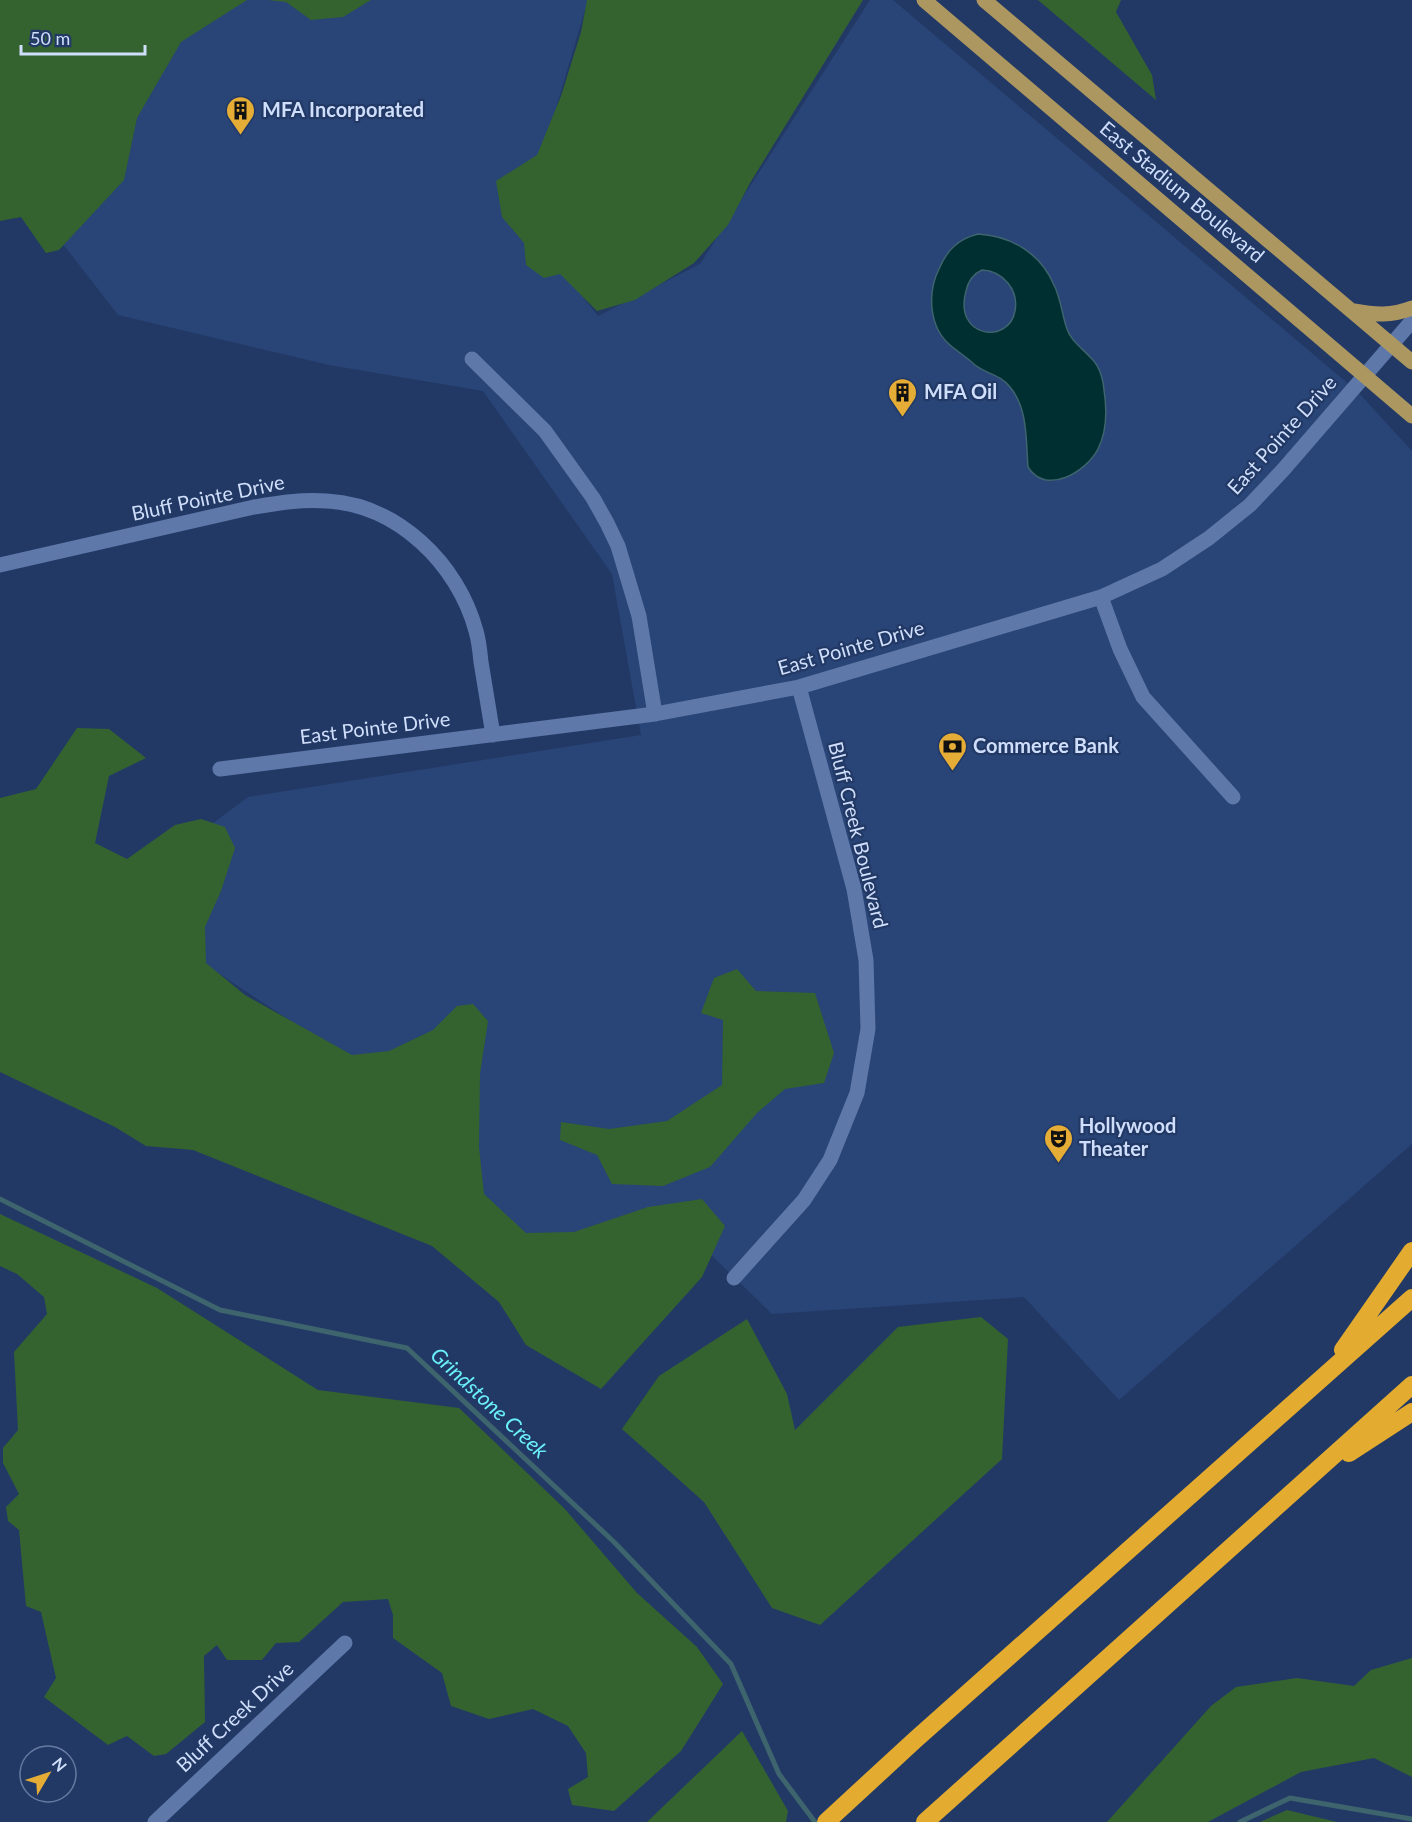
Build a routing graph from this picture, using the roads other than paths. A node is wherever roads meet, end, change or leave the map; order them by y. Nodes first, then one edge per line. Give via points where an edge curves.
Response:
1 (924, 0) edge
2 (984, 0) edge
3 (1412, 308) edge
4 (1352, 311) junction
5 (1412, 321) edge
6 (1390, 344) junction
7 (472, 359) dead end
8 (1412, 362) edge
9 (1364, 375) junction
10 (1412, 416) edge
11 (0, 565) edge
12 (1101, 597) junction
13 (798, 687) junction
14 (655, 714) junction
15 (492, 735) junction
16 (220, 769) dead end
17 (1233, 797) dead end
18 (1412, 1251) edge
19 (734, 1278) dead end
20 (1412, 1298) edge
21 (1326, 1374) junction
22 (1412, 1385) edge
23 (1412, 1412) edge
24 (1300, 1485) junction
25 (345, 1643) dead end
26 (155, 1822) edge
27 (826, 1822) edge
28 (925, 1822) edge

1 - 9 main road, East Stadium Boulevard
2 - 4 main road, East Stadium Boulevard
3 - 4 main road via 1395,315
4 - 6 main road, East Stadium Boulevard
5 - 6 street, East Pointe Drive
6 - 8 main road, East Stadium Boulevard
6 - 9 street, East Pointe Drive
7 - 14 street via 545,431 608,523 639,616
9 - 10 main road, East Stadium Boulevard
9 - 12 street, East Pointe Drive via 1250,505 1162,569
11 - 15 street, Bluff Pointe Drive via 291,501 329,501 369,510 400,526 434,553 461,590 477,631
12 - 13 street, East Pointe Drive
12 - 17 street via 1143,697
13 - 14 street, East Pointe Drive
13 - 19 street, Bluff Creek Boulevard via 854,889 866,960 868,1029 857,1093 830,1160 804,1200
14 - 15 street, East Pointe Drive
15 - 16 street, East Pointe Drive
18 - 21 highway
20 - 21 highway
21 - 27 highway
22 - 24 highway
23 - 24 highway
24 - 28 highway
25 - 26 street, Bluff Creek Drive

